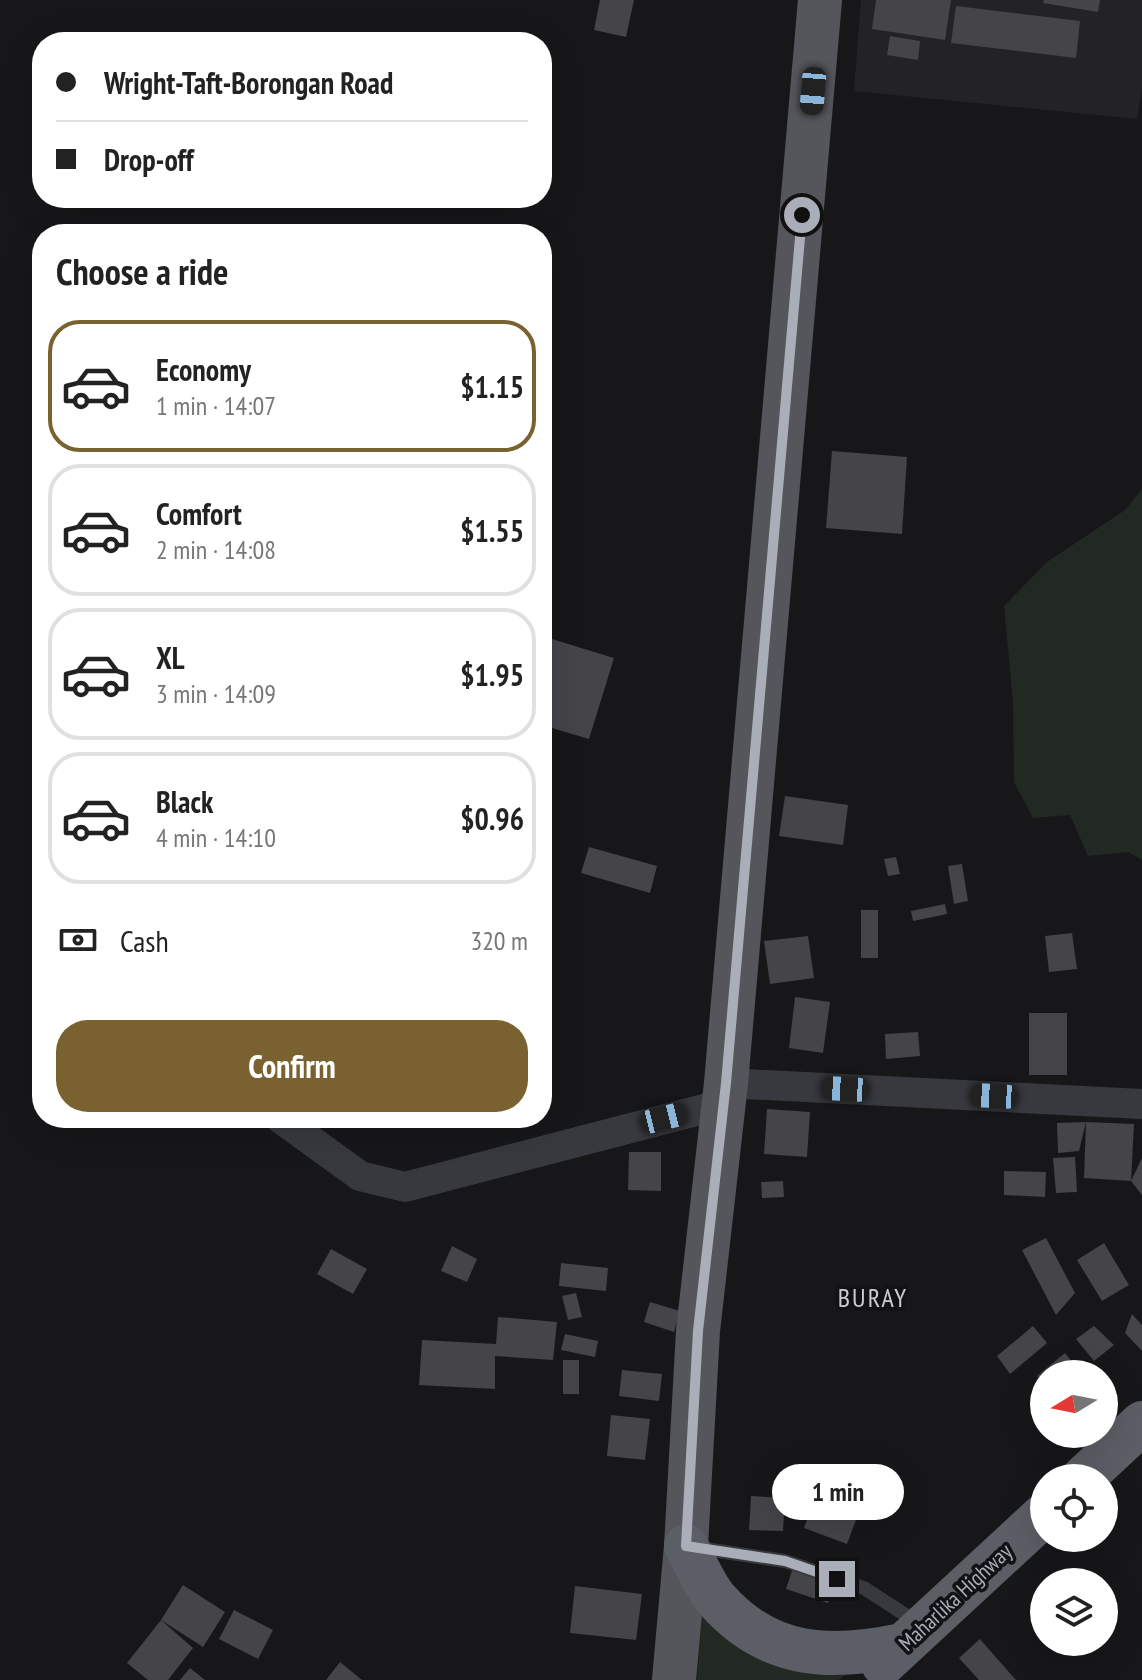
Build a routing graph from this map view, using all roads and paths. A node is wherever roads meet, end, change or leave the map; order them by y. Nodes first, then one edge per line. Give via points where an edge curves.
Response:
1 (820, 0) edge
2 (724, 1093) junction
3 (1142, 1104) edge
4 (294, 1128) edge
5 (1142, 1423) edge
6 (1098, 1464) edge
7 (1030, 1528) edge
8 (686, 1546) junction
9 (913, 1636) junction
10 (674, 1680) edge
11 (867, 1680) edge

1 - 2 main road
2 - 3 street
2 - 4 street via 405,1187 360,1176
2 - 8 main road via 698,1331
5 - 6 highway
7 - 9 highway, Maharlika Highway
8 - 9 lane via 798,1566 864,1588
8 - 9 highway via 715,1598 786,1648 831,1656
8 - 10 main road
9 - 11 highway, Maharlika Highway

